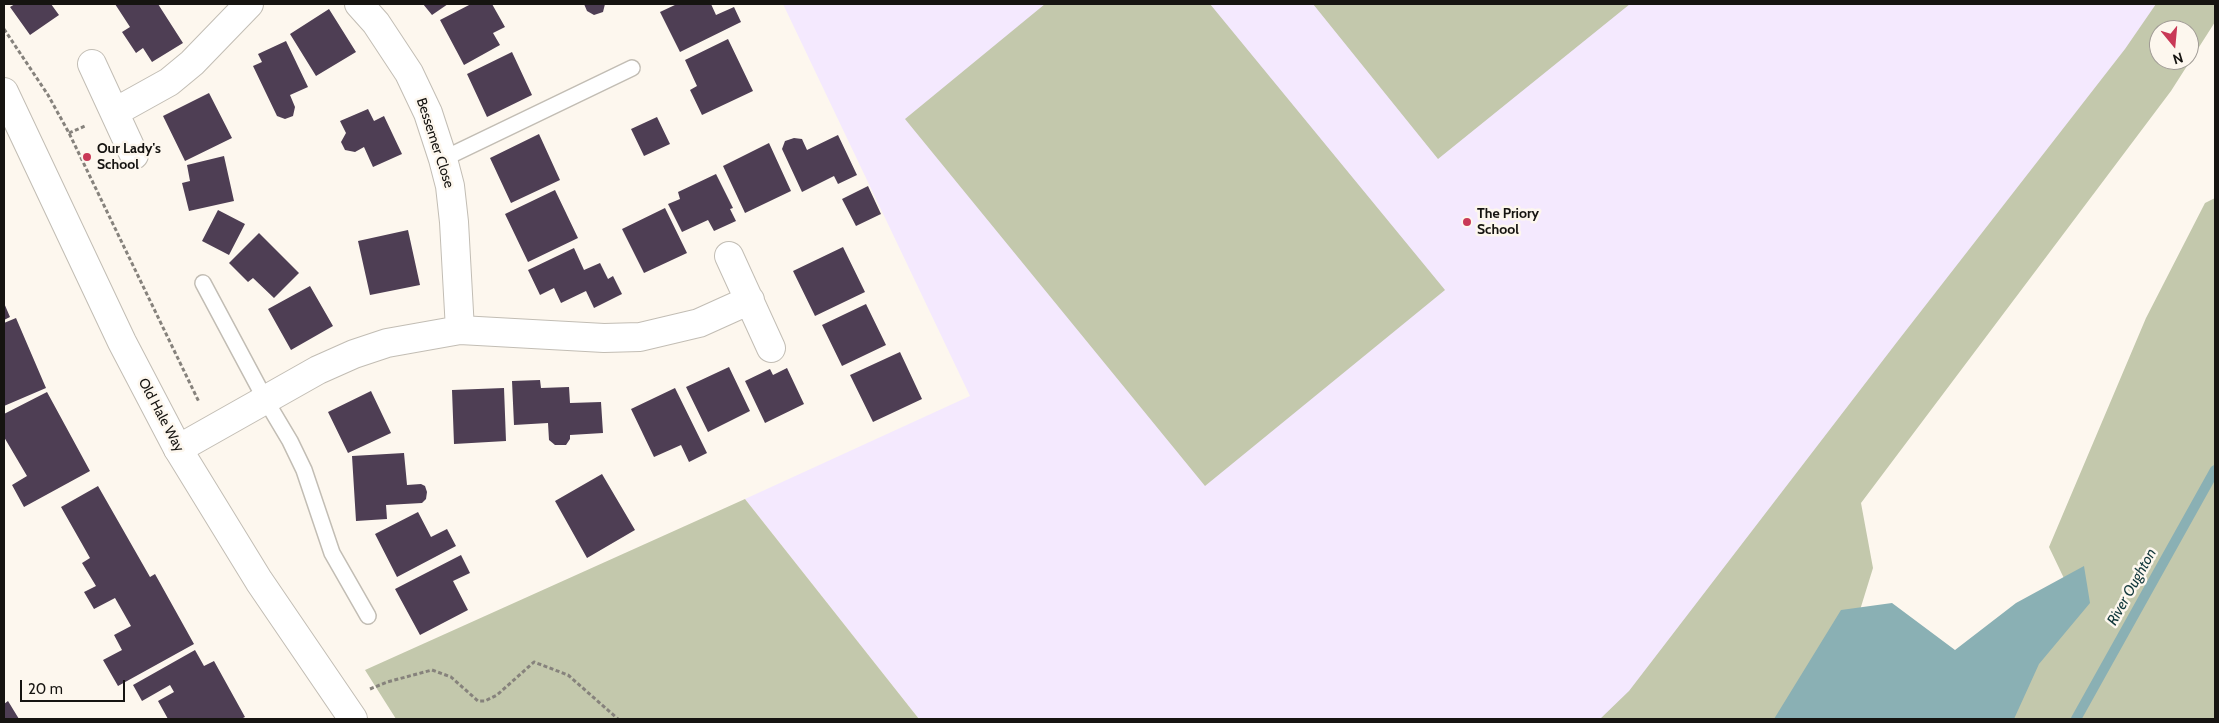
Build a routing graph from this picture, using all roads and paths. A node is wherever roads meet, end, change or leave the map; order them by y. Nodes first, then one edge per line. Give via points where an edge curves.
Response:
1 (249, 4) edge
2 (359, 4) edge
3 (4, 28) edge
4 (92, 64) dead end
5 (632, 68) dead end
6 (4, 92) edge
7 (115, 112) junction
8 (134, 155) dead end
9 (443, 159) junction
10 (729, 256) dead end
11 (203, 283) dead end
12 (750, 300) junction
13 (460, 330) junction
14 (772, 348) dead end
15 (265, 400) junction
16 (216, 427) junction
17 (178, 449) junction
18 (368, 616) dead end
19 (346, 710) edge
20 (618, 719) edge

1 - 7 street via 169,82
2 - 9 street, Bessemer Close via 376,23 409,73 428,113
3 - 16 path via 70,133 196,396
4 - 7 street
5 - 9 lane
6 - 17 street, Old Hale Way via 122,342
7 - 8 street
9 - 13 street, Bessemer Close via 454,222
10 - 12 street
11 - 15 lane
12 - 13 street via 699,323 640,338
12 - 14 street
13 - 15 street via 387,343 354,354
15 - 16 street
15 - 18 lane via 304,470 332,553
16 - 17 street
17 - 19 street, Old Hale Way via 259,581
19 - 20 path via 387,682 432,670 451,677 478,701 485,701 497,695 534,662 568,675

